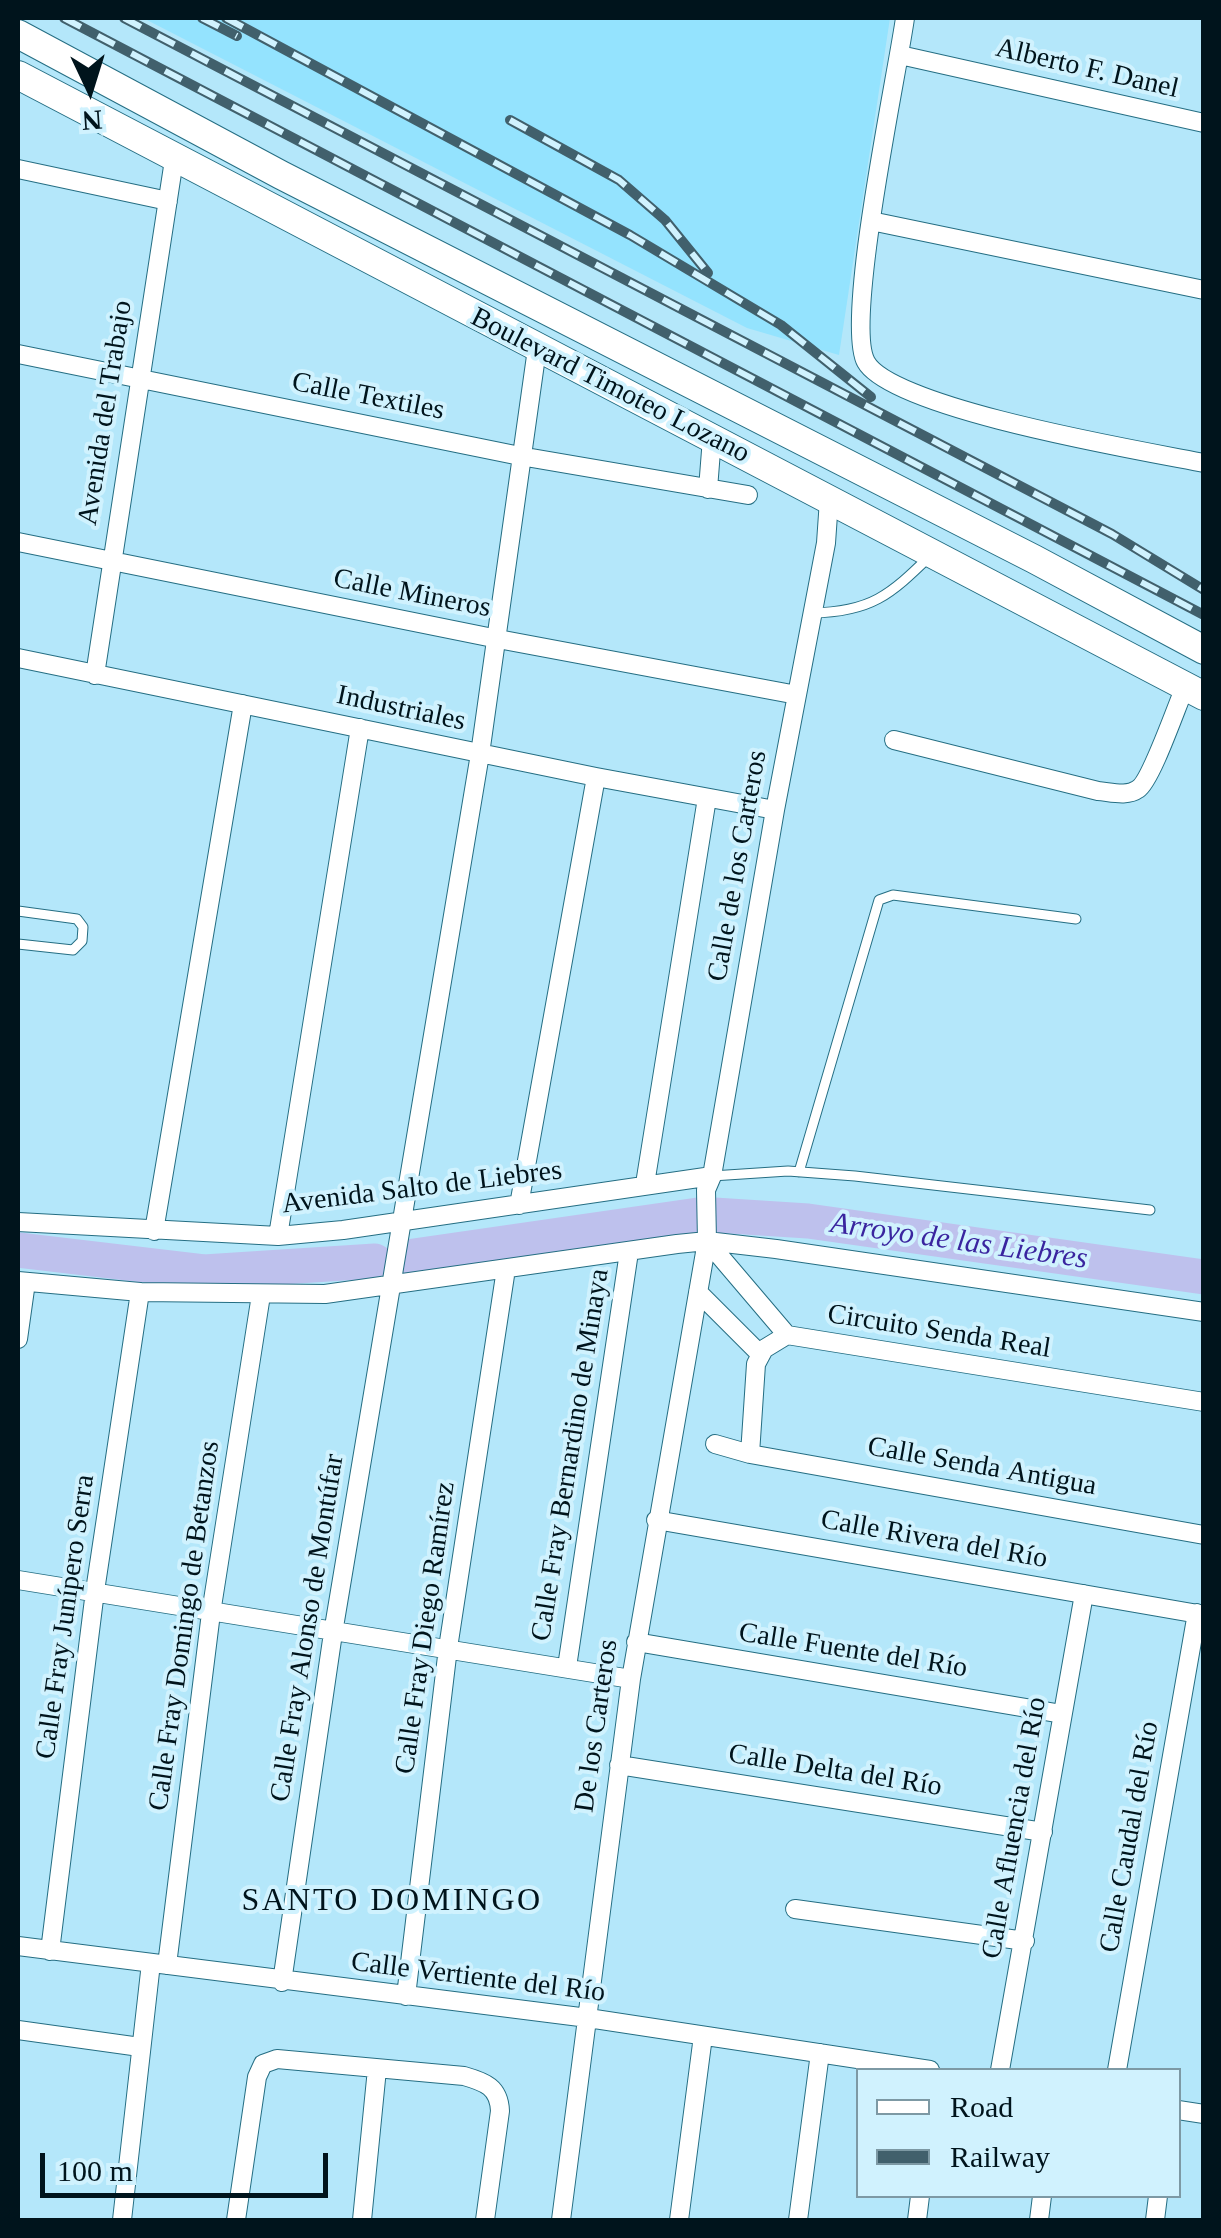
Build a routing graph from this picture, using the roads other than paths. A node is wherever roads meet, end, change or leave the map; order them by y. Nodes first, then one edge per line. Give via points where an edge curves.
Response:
1 (905, 18) edge
2 (18, 34) edge
3 (900, 55) junction
4 (18, 75) edge
5 (1204, 124) edge
6 (174, 160) junction
7 (18, 169) edge
8 (168, 201) junction
9 (872, 221) junction
10 (1204, 290) edge
11 (537, 350) junction
12 (18, 354) edge
13 (138, 379) junction
14 (712, 438) junction
15 (520, 456) junction
16 (1204, 463) edge
17 (708, 488) junction
18 (748, 495) dead end
19 (829, 500) junction
20 (18, 542) edge
21 (932, 554) junction
22 (112, 561) junction
23 (812, 613) junction
24 (498, 639) junction
25 (1204, 650) edge
26 (18, 658) edge
27 (95, 675) junction
28 (1194, 691) edge
29 (797, 695) junction
30 (243, 704) junction
31 (360, 728) junction
32 (894, 740) dead end
33 (480, 754) junction
34 (596, 777) junction
35 (708, 798) junction
36 (774, 810) junction
37 (18, 911) edge
38 (1076, 919) dead end
39 (18, 944) edge
40 (799, 1172) junction
41 (709, 1183) junction
42 (646, 1184) junction
43 (519, 1205) junction
44 (1150, 1210) dead end
45 (18, 1222) edge
46 (401, 1226) junction
47 (154, 1231) junction
48 (707, 1234) junction
49 (278, 1236) junction
50 (629, 1252) junction
51 (506, 1269) junction
52 (394, 1277) junction
53 (22, 1281) edge
54 (140, 1292) junction
55 (698, 1292) junction
56 (261, 1296) junction
57 (1204, 1312) edge
58 (786, 1335) junction
59 (18, 1339) edge
60 (760, 1354) junction
61 (1204, 1402) edge
62 (715, 1444) dead end
63 (750, 1454) junction
64 (656, 1520) junction
65 (1204, 1535) edge
66 (18, 1580) edge
67 (95, 1592) junction
68 (1084, 1594) junction
69 (211, 1613) junction
70 (1200, 1614) edge
71 (332, 1634) junction
72 (636, 1642) junction
73 (448, 1648) junction
74 (567, 1667) junction
75 (630, 1679) junction
76 (1062, 1714) junction
77 (618, 1765) junction
78 (1044, 1832) junction
79 (795, 1910) dead end
80 (1024, 1941) junction
81 (18, 1946) edge
82 (50, 1951) junction
83 (159, 1964) junction
84 (282, 1982) junction
85 (406, 1996) junction
86 (588, 2018) junction
87 (18, 2030) edge
88 (703, 2036) junction
89 (140, 2047) junction
90 (820, 2053) junction
91 (917, 2068) edge
92 (1000, 2068) edge
93 (1118, 2068) edge
94 (377, 2069) junction
95 (122, 2220) edge
96 (236, 2220) edge
97 (362, 2220) edge
98 (485, 2220) edge
99 (562, 2220) edge
100 (678, 2220) edge
101 (798, 2220) edge

1 - 3 street
2 - 25 main road, Boulevard Timoteo Lozano
3 - 5 street, Alberto F. Danel
3 - 9 street
4 - 6 main road, Boulevard Timoteo Lozano
6 - 8 street, Avenida del Trabajo
6 - 11 main road, Boulevard Timoteo Lozano
7 - 8 street
8 - 13 street, Avenida del Trabajo
9 - 10 street
9 - 16 street via 860,320 862,351 881,377 942,405 998,420
11 - 14 main road, Boulevard Timoteo Lozano
11 - 15 street, Calle Fray Alonso de Montúfar
12 - 13 street, Calle Textiles
13 - 15 street, Calle Textiles
13 - 22 street, Avenida del Trabajo
14 - 17 street
14 - 19 main road, Boulevard Timoteo Lozano
15 - 17 street, Calle Textiles
15 - 24 street, Calle Fray Alonso de Montúfar
17 - 18 street, Calle Textiles
19 - 21 main road, Boulevard Timoteo Lozano
19 - 23 street, Calle de los Carteros
20 - 22 street, Calle Mineros
21 - 23 lane via 870,606
21 - 28 main road, Boulevard Timoteo Lozano
22 - 24 street, Calle Mineros
22 - 27 street, Avenida del Trabajo
23 - 29 street, Calle de los Carteros
24 - 29 street, Calle Mineros
24 - 33 street, Calle Fray Alonso de Montúfar
26 - 27 street, Industriales
27 - 30 street, Industriales
28 - 32 street via 1147,778 1126,794
29 - 36 street, Calle de los Carteros
30 - 31 street, Industriales
30 - 47 street
31 - 33 street, Industriales
31 - 49 street
33 - 34 street, Industriales
33 - 46 street, Calle Fray Alonso de Montúfar
34 - 35 street, Industriales
34 - 43 street
35 - 36 street, Industriales
35 - 42 street
36 - 41 street, Calle de los Carteros
37 - 39 lane via 77,919 83,927 73,950
38 - 40 lane via 894,895 880,900
40 - 41 lane
40 - 44 lane
41 - 42 street, Avenida Salto de Liebres
41 - 48 street, Calle de los Carteros
42 - 43 street, Avenida Salto de Liebres
43 - 46 street, Avenida Salto de Liebres
45 - 47 street, Avenida Salto de Liebres
46 - 49 street, Avenida Salto de Liebres
46 - 52 street, Calle Fray Alonso de Montúfar
47 - 49 street, Avenida Salto de Liebres
48 - 50 street
48 - 55 street, De los Carteros
48 - 57 street
48 - 58 street, Circuito Senda Real
50 - 51 street
50 - 74 street, Calle Fray Bernardino de Minaya
51 - 52 street
51 - 73 street, Calle Fray Diego Ramírez
52 - 56 street via 325,1294
52 - 71 street, Calle Fray Alonso de Montúfar
53 - 54 street
53 - 59 street
54 - 56 street
54 - 67 street, Calle Fray Junípero Serra
55 - 60 street
55 - 64 street, De los Carteros
56 - 69 street, Calle Fray Domingo de Betanzos
58 - 60 street
58 - 61 street, Circuito Senda Real
60 - 63 street
62 - 63 street, Calle Senda Antigua
63 - 65 street, Calle Senda Antigua
64 - 68 street, Calle Rivera del Río
64 - 72 street, De los Carteros
66 - 67 street
67 - 69 street
67 - 82 street, Calle Fray Junípero Serra
68 - 70 street, Calle Rivera del Río
68 - 76 street, Calle Afluencia del Río
69 - 71 street
69 - 83 street, Calle Fray Domingo de Betanzos
70 - 93 street, Calle Caudal del Río
71 - 73 street
71 - 84 street, Calle Fray Alonso de Montúfar
72 - 75 street, De los Carteros
72 - 76 street, Calle Fuente del Río
73 - 74 street
73 - 85 street, Calle Fray Diego Ramírez
74 - 75 street
75 - 77 street, De los Carteros
76 - 78 street, Calle Afluencia del Río
77 - 78 street, Calle Delta del Río
77 - 86 street, De los Carteros
78 - 80 street, Calle Afluencia del Río
79 - 80 street
80 - 92 street, Calle Afluencia del Río
81 - 82 street, Calle Vertiente del Río
82 - 83 street, Calle Vertiente del Río
83 - 84 street, Calle Vertiente del Río
83 - 89 street, Calle Fray Domingo de Betanzos
84 - 85 street, Calle Vertiente del Río
85 - 86 street, Calle Vertiente del Río
86 - 88 street, Calle Vertiente del Río
86 - 99 street, De los Carteros
87 - 89 street
88 - 90 street, Calle Vertiente del Río
88 - 100 street
89 - 95 street, Calle Fray Domingo de Betanzos
90 - 91 street, Calle Vertiente del Río
90 - 101 street
94 - 96 street via 278,2059 264,2064
94 - 97 street
94 - 98 street via 464,2076 491,2086 500,2111

